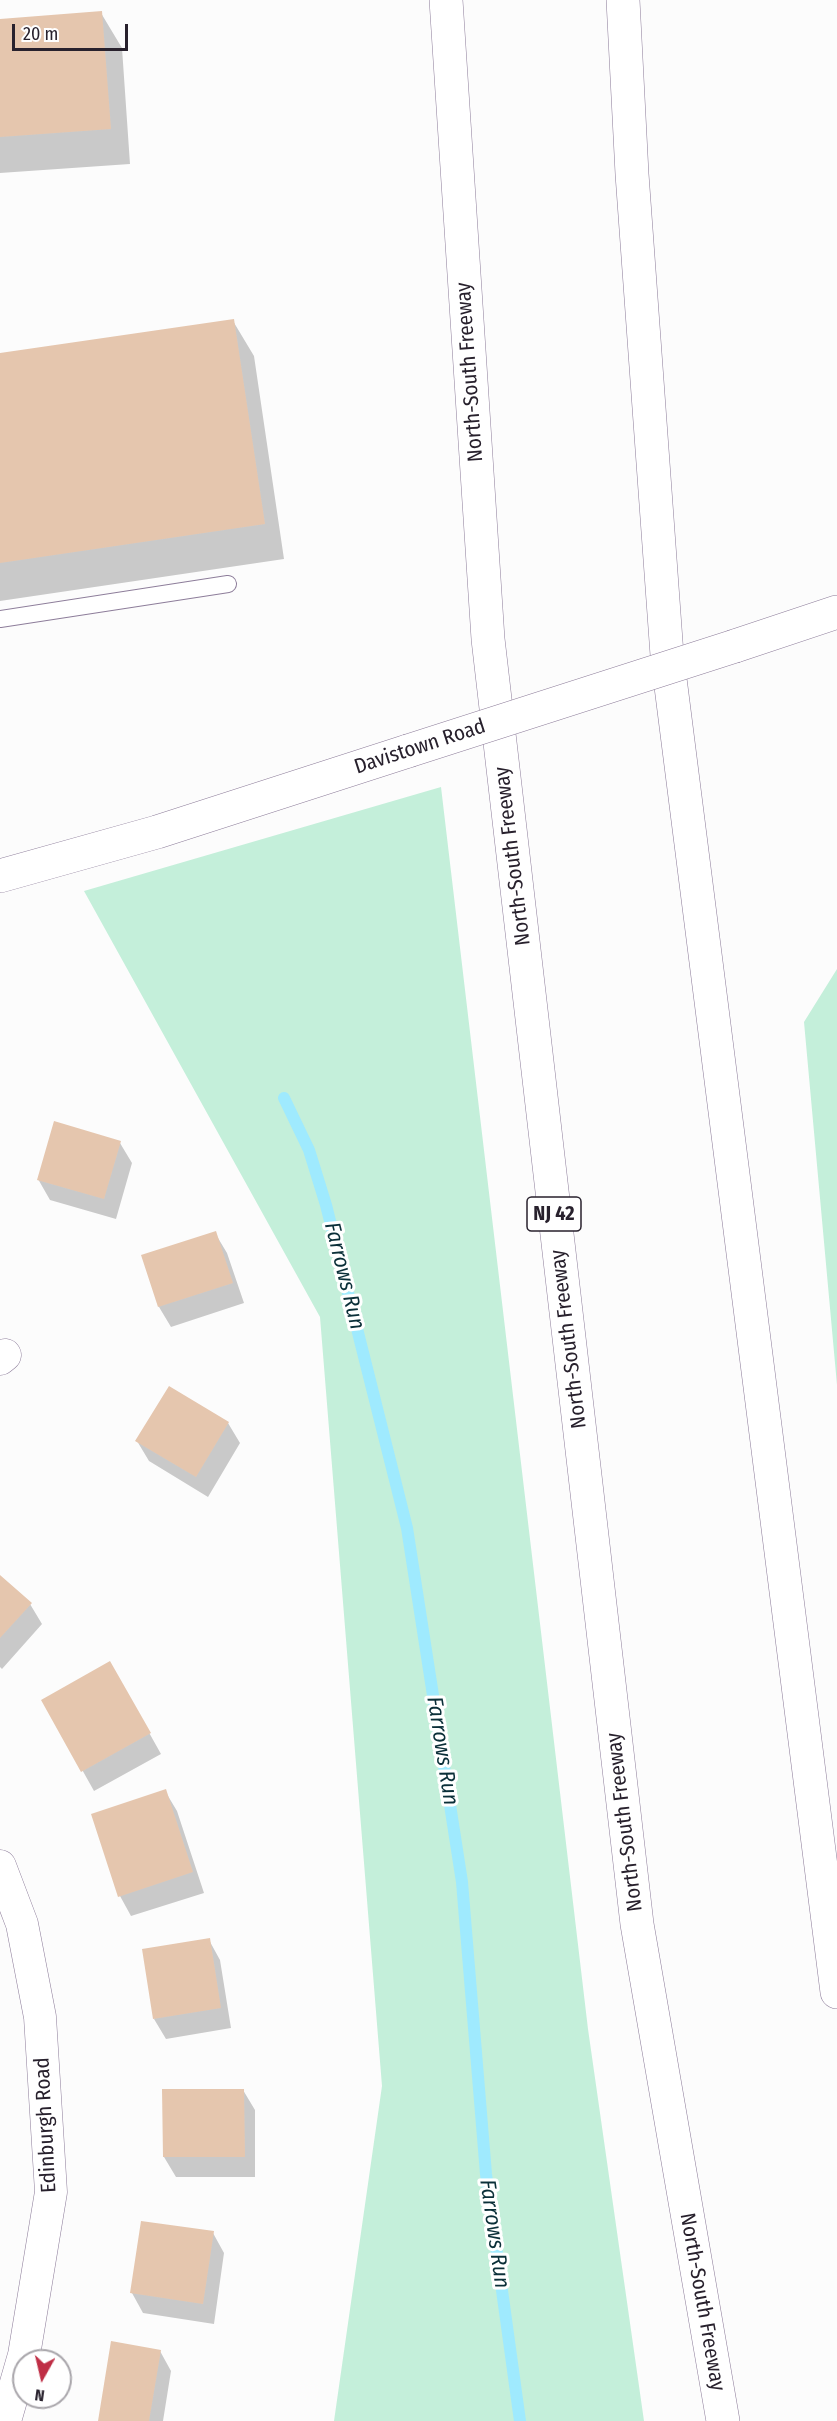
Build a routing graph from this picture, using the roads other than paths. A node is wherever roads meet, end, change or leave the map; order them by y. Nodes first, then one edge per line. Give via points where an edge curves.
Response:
1 (446, 0) edge
2 (623, 0) edge
3 (228, 584) dead end
4 (837, 612) edge
5 (0, 619) edge
6 (0, 876) edge
7 (0, 1866) edge
8 (837, 1992) edge
9 (5, 2421) edge
10 (723, 2421) edge

1 - 10 main road, North-South Freeway / NJ 42 via 488,639 637,1924
2 - 8 main road via 667,655
3 - 5 lane
4 - 6 main road, Davistown Road, bridge via 156,832
7 - 9 street, Edinburgh Road via 22,1924 40,2017 51,2192 24,2355

